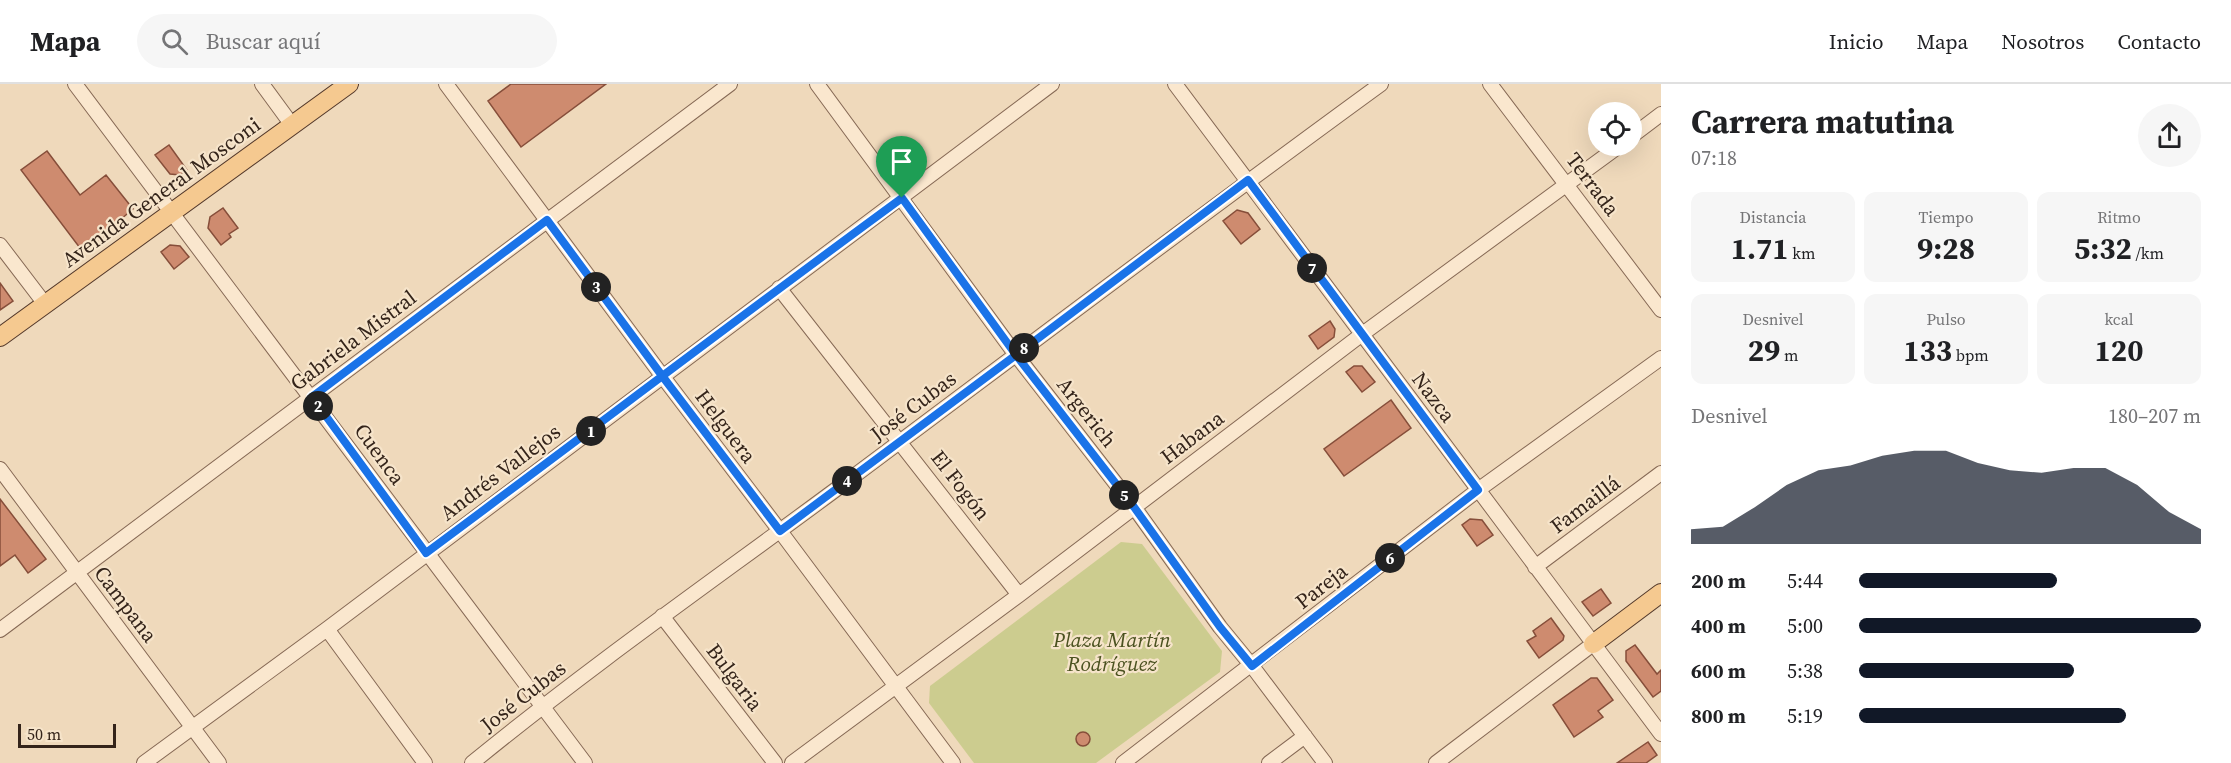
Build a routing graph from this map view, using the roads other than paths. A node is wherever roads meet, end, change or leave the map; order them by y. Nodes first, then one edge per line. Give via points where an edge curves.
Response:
1 (75, 84) edge
2 (262, 84) edge
3 (349, 84) edge
4 (446, 84) edge
5 (730, 84) edge
6 (818, 84) edge
7 (1052, 84) edge
8 (1175, 84) edge
9 (1381, 84) edge
10 (1490, 84) edge
11 (1661, 114) edge
12 (292, 125) junction
13 (1642, 128) edge
14 (1605, 156) edge
15 (1248, 180) junction
16 (1567, 184) junction
17 (902, 198) junction
18 (172, 211) junction
19 (547, 220) junction
20 (0, 245) edge
21 (779, 288) junction
22 (45, 304) junction
23 (1661, 310) edge
24 (1362, 335) junction
25 (0, 336) edge
26 (1016, 355) junction
27 (1661, 358) edge
28 (663, 377) junction
29 (312, 397) junction
30 (900, 442) junction
31 (0, 470) edge
32 (1661, 473) edge
33 (1478, 490) junction
34 (1134, 507) junction
35 (780, 531) junction
36 (426, 553) junction
37 (1535, 567) junction
38 (76, 572) junction
39 (1661, 593) edge
40 (1019, 595) junction
41 (662, 616) junction
42 (327, 629) junction
43 (0, 630) edge
44 (1593, 644) junction
45 (1252, 666) junction
46 (896, 686) junction
47 (542, 706) junction
48 (192, 727) junction
49 (1661, 734) edge
50 (1305, 736) junction
51 (144, 763) edge
52 (219, 763) edge
53 (425, 763) edge
54 (472, 763) edge
55 (585, 763) edge
56 (775, 763) edge
57 (792, 763) edge
58 (953, 763) edge
59 (1123, 763) edge
60 (1269, 763) edge
61 (1325, 763) edge
62 (1436, 763) edge

1 - 18 street, Cuenca
2 - 12 street
3 - 12 main road, Avenida General Mosconi
4 - 19 street, Helguera
5 - 19 street, Gabriela Mistral
6 - 17 street, Argerich
7 - 17 street, Andrés Vallejos
8 - 15 street, Nazca
9 - 15 street, José Cubas
10 - 16 street, Terrada
11 - 13 street
12 - 18 main road, Avenida General Mosconi
14 - 16 street, Habana
15 - 24 street, Nazca
15 - 26 street, José Cubas
16 - 23 street, Terrada
16 - 24 street, Habana
17 - 21 street, Andrés Vallejos
17 - 26 street, Argerich
18 - 22 main road, Avenida General Mosconi
18 - 29 street, Cuenca
19 - 28 street, Helguera
19 - 29 street, Gabriela Mistral
20 - 22 street
21 - 28 street, Andrés Vallejos
21 - 30 street, El Fogón
22 - 25 main road, Avenida General Mosconi
24 - 33 street, Nazca
24 - 34 street, Habana
26 - 30 street, José Cubas
26 - 34 street, Argerich
27 - 33 street, Pareja
28 - 35 street, Helguera
28 - 36 street, Andrés Vallejos
29 - 36 street, Cuenca
29 - 38 street, Gabriela Mistral
30 - 35 street, José Cubas
30 - 40 street, El Fogón
31 - 38 street, Campana
32 - 37 street, Famaillá
33 - 37 street, Nazca
33 - 45 street, Pareja
34 - 40 street, Habana
34 - 45 street, Argerich
35 - 41 street, José Cubas
35 - 46 street, Helguera
36 - 42 street, Andrés Vallejos
36 - 47 street, Cuenca
37 - 44 street, Nazca
38 - 43 street, Gabriela Mistral
38 - 48 street, Campana
39 - 44 main road
40 - 46 street, Habana
41 - 47 street, José Cubas
41 - 56 street, Bulgaria
42 - 48 street, Andrés Vallejos
42 - 53 street
44 - 49 street, Nazca
44 - 62 street
45 - 50 street, Argerich
45 - 59 street, Pareja
46 - 57 street, Habana
46 - 58 street, Helguera
47 - 54 street, José Cubas
47 - 55 street, Cuenca
48 - 51 street, Andrés Vallejos
48 - 52 street, Campana
50 - 60 street
50 - 61 street, Argerich

